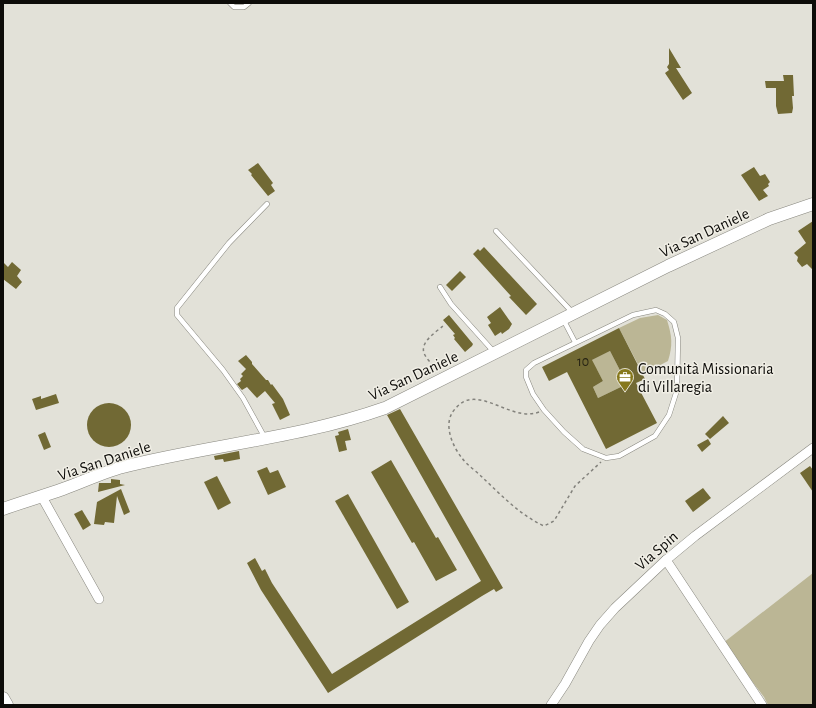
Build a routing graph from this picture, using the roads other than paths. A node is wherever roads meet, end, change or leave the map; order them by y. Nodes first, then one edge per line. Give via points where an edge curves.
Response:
1 (230, 3) edge
2 (249, 3) edge
3 (267, 204) dead end
4 (813, 204) edge
5 (496, 231) dead end
6 (440, 287) dead end
7 (569, 316) junction
8 (575, 342) junction
9 (495, 354) junction
10 (265, 438) junction
11 (813, 448) edge
12 (42, 497) junction
13 (3, 509) edge
14 (666, 560) junction
15 (99, 599) dead end
16 (3, 698) edge
17 (7, 705) edge
18 (551, 705) edge
19 (762, 705) edge

1 - 2 lane via 234,7 244,7
3 - 10 lane via 229,243 177,308 177,315 224,370 243,398
4 - 7 street, Via San Daniele via 769,219
5 - 7 lane
6 - 9 lane via 451,304
7 - 8 lane
7 - 9 street, Via San Daniele
8 - 8 lane via 633,315 656,310 674,322 679,356 677,390 669,415 654,436 619,456 606,458 583,449 544,410 526,378 526,370 534,363
9 - 10 street, Via San Daniele via 385,408 334,424
10 - 12 street, Via San Daniele via 121,467
11 - 14 street, Via Spin
12 - 13 street, Via San Daniele
12 - 15 street
14 - 18 street, Via Spin via 600,625
14 - 19 street
16 - 17 street

